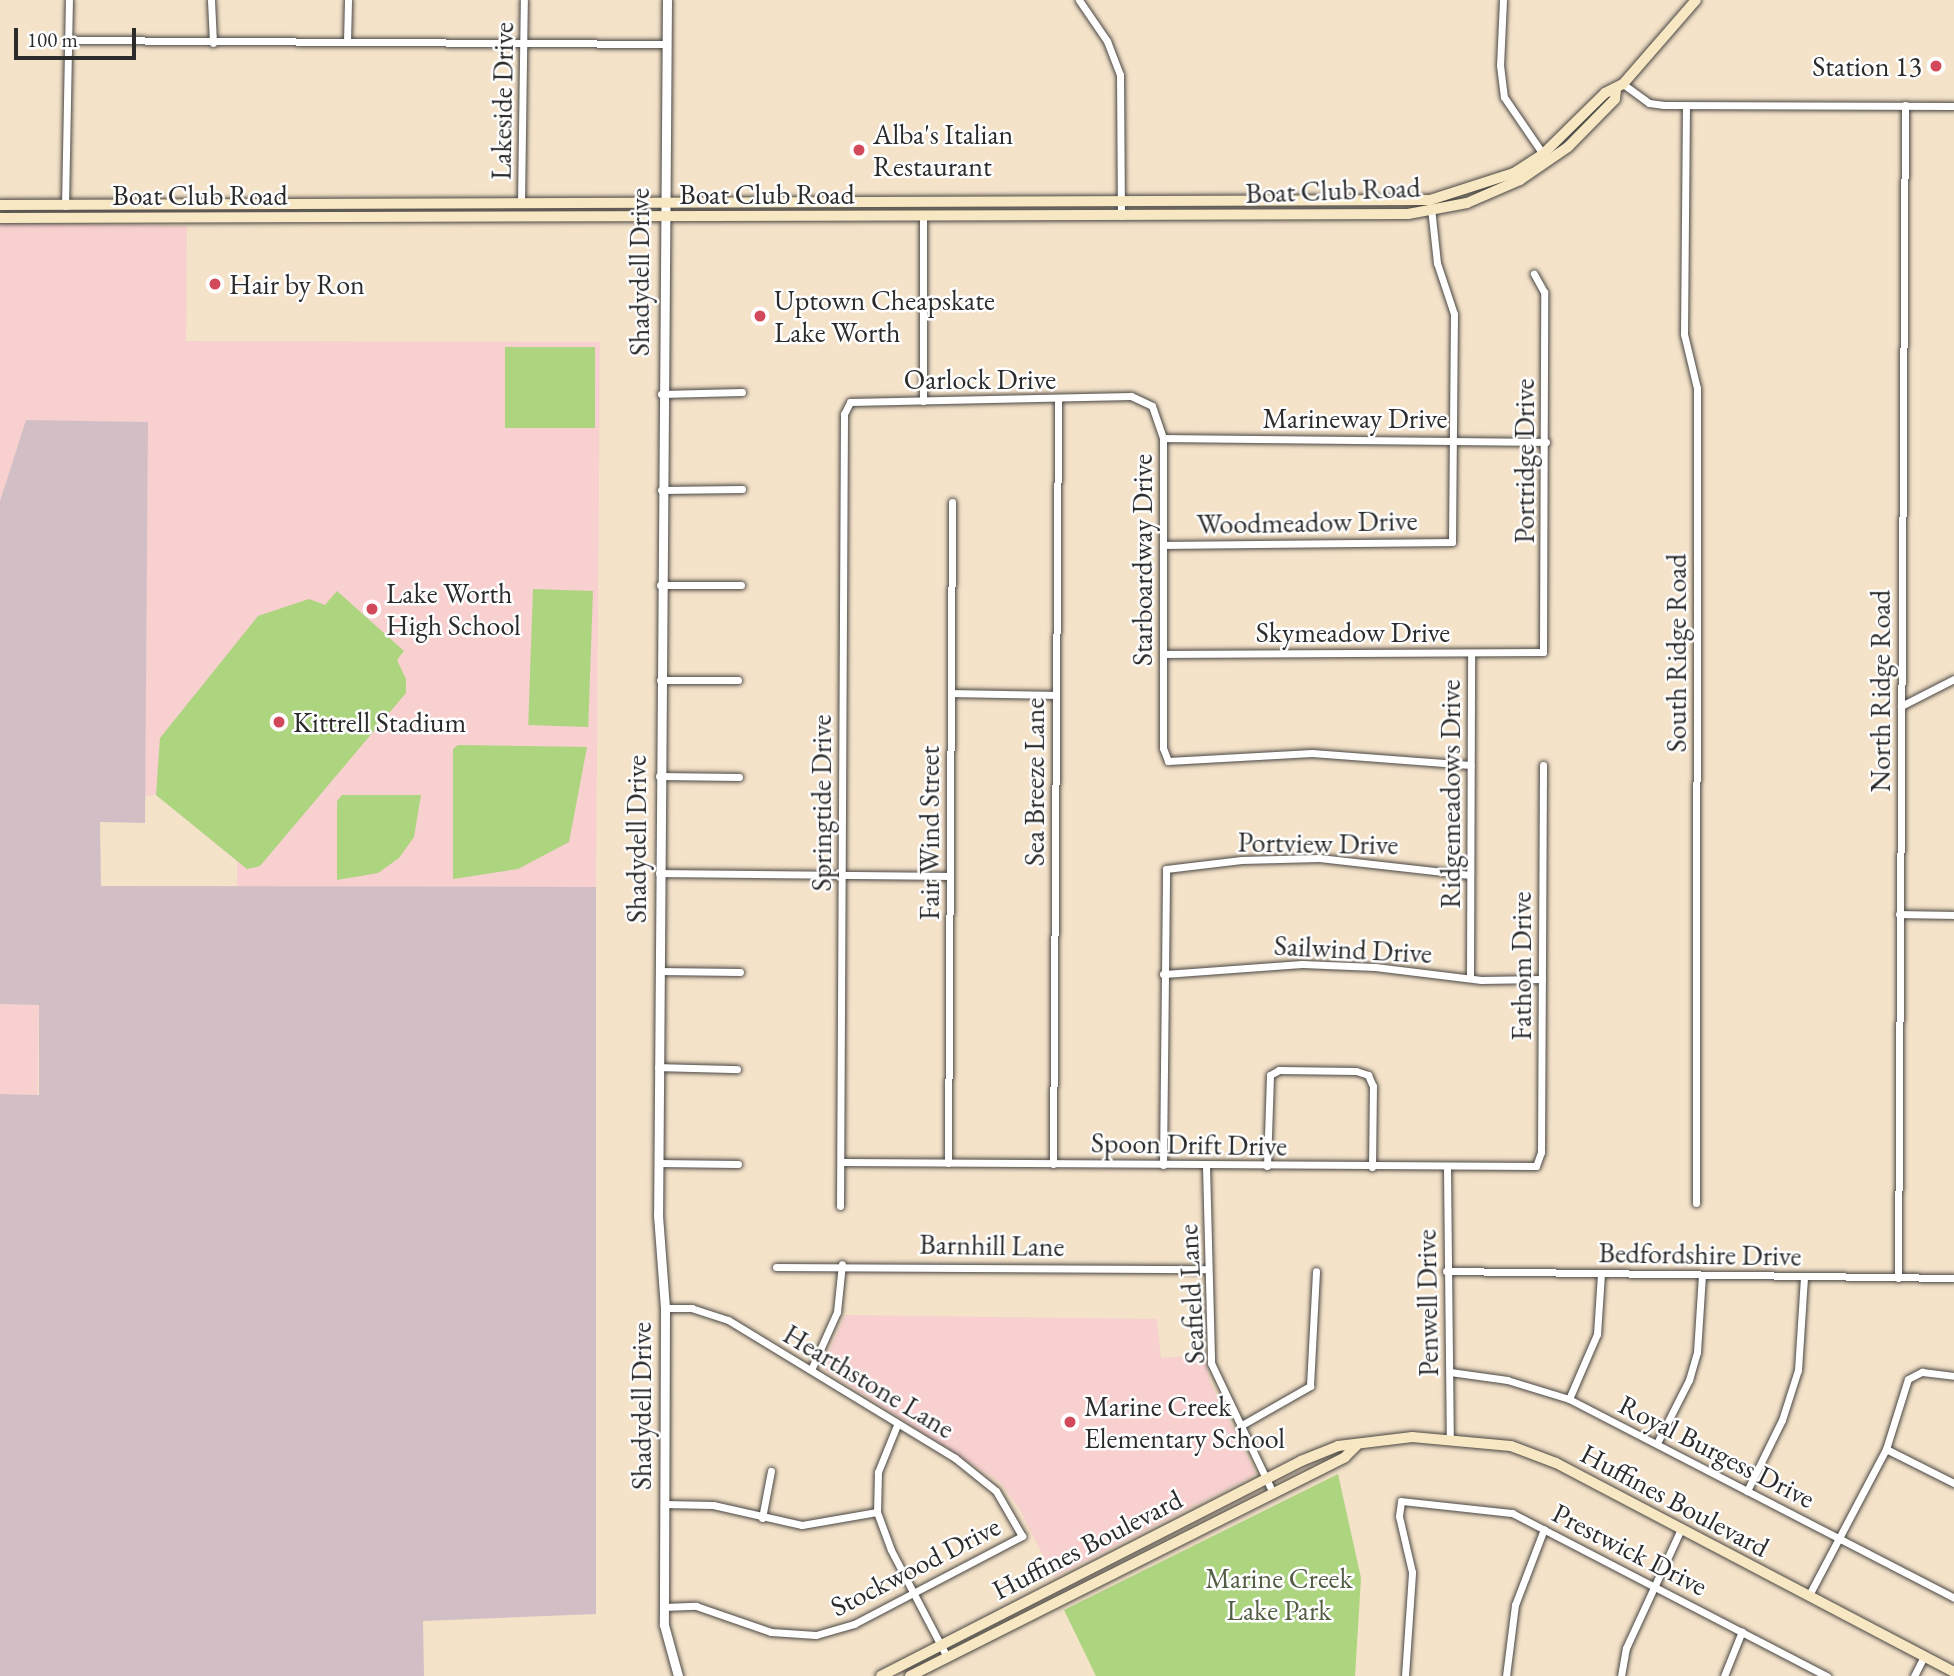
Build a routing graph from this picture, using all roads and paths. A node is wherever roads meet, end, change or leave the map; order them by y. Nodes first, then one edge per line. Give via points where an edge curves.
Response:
1 (69, 0) edge
2 (211, 0) edge
3 (348, 0) edge
4 (524, 0) edge
5 (667, 0) edge
6 (1079, 0) edge
7 (1503, 0) edge
8 (1696, 0) edge
9 (68, 40) junction
10 (347, 42) junction
11 (524, 42) junction
12 (213, 43) junction
13 (664, 44) junction
14 (1619, 87) junction
15 (1686, 105) junction
16 (1906, 106) junction
17 (1954, 106) edge
18 (1543, 154) junction
19 (1121, 202) junction
20 (966, 203) junction
21 (521, 204) junction
22 (662, 204) junction
23 (0, 205) edge
24 (1431, 205) junction
25 (65, 206) junction
26 (1121, 216) junction
27 (662, 217) junction
28 (830, 217) junction
29 (923, 217) junction
30 (0, 218) edge
31 (1534, 274) dead end
32 (742, 393) dead end
33 (661, 394) junction
34 (1111, 397) joint
35 (923, 401) junction
36 (1058, 401) junction
37 (850, 402) joint
38 (1163, 438) junction
39 (1453, 440) junction
40 (1546, 442) junction
41 (741, 489) dead end
42 (660, 490) junction
43 (952, 502) dead end
44 (1163, 545) junction
45 (660, 585) junction
46 (741, 585) dead end
47 (1543, 652) joint
48 (1471, 653) junction
49 (1163, 654) junction
50 (1954, 679) edge
51 (660, 680) junction
52 (738, 680) dead end
53 (951, 693) junction
54 (1056, 695) junction
55 (1901, 706) junction
56 (1471, 765) junction
57 (1543, 765) dead end
58 (659, 776) junction
59 (739, 777) dead end
60 (659, 873) junction
61 (842, 875) junction
62 (1470, 875) junction
63 (950, 876) junction
64 (1899, 914) junction
65 (1954, 915) edge
66 (659, 971) junction
67 (740, 972) dead end
68 (1163, 974) junction
69 (1470, 978) junction
70 (1542, 979) junction
71 (658, 1067) junction
72 (737, 1069) dead end
73 (841, 1162) junction
74 (658, 1163) junction
75 (948, 1163) junction
76 (738, 1164) dead end
77 (1053, 1164) junction
78 (1163, 1165) junction
79 (1206, 1166) junction
80 (1267, 1166) junction
81 (1536, 1166) joint
82 (1372, 1167) junction
83 (1447, 1168) junction
84 (1696, 1203) dead end
85 (841, 1206) dead end
86 (842, 1264) junction
87 (776, 1267) dead end
88 (1208, 1269) junction
89 (1315, 1271) dead end
90 (1446, 1271) junction
91 (1601, 1274) junction
92 (1702, 1275) junction
93 (1804, 1277) junction
94 (1898, 1278) junction
95 (1954, 1278) edge
96 (665, 1308) junction
97 (811, 1370) junction
98 (1450, 1372) junction
99 (1954, 1376) edge
100 (1569, 1399) junction
101 (897, 1425) junction
102 (1240, 1426) junction
103 (1450, 1437) junction
104 (1657, 1443) junction
105 (1356, 1446) junction
106 (1886, 1449) junction
107 (771, 1471) dead end
108 (1266, 1478) junction
109 (1954, 1483) edge
110 (1272, 1491) junction
111 (1747, 1491) junction
112 (664, 1504) junction
113 (877, 1511) junction
114 (762, 1517) junction
115 (1544, 1529) junction
116 (1681, 1529) junction
117 (1022, 1536) joint
118 (1840, 1538) junction
119 (1114, 1556) junction
120 (1120, 1570) junction
121 (1653, 1583) junction
122 (914, 1593) junction
123 (1809, 1595) junction
124 (1954, 1598) edge
125 (663, 1607) junction
126 (1742, 1631) junction
127 (941, 1645) junction
128 (1924, 1656) junction
129 (947, 1657) junction
130 (1954, 1672) edge
131 (678, 1676) edge
132 (881, 1676) edge
133 (910, 1676) edge
134 (1405, 1676) edge
135 (1506, 1676) edge
136 (1621, 1676) edge
137 (1724, 1676) edge
138 (1827, 1676) edge
139 (1913, 1676) edge

1 - 9 street
2 - 12 street
3 - 10 street
4 - 11 street, Lakeside Drive
5 - 13 street, Shadydell Drive
6 - 19 street via 1107,41 1120,75
7 - 18 street via 1500,65 1504,97
8 - 14 main road, Boat Club Road
9 - 12 street
9 - 25 street
10 - 11 street
10 - 12 street
11 - 13 street
11 - 21 street, Lakeside Drive
13 - 22 street, Shadydell Drive
14 - 15 street via 1649,103
14 - 18 main road, Boat Club Road via 1605,93
14 - 24 main road, Boat Club Road via 1615,99 1549,162 1496,192
15 - 16 street
15 - 84 street, South Ridge Road via 1684,334 1697,388
16 - 17 street
16 - 55 street, North Ridge Road
18 - 24 main road, Boat Club Road via 1514,173
19 - 20 main road, Boat Club Road
19 - 24 main road, Boat Club Road
19 - 26 street
20 - 22 main road, Boat Club Road
20 - 28 main road via 959,210 841,211
21 - 22 main road, Boat Club Road
21 - 25 main road, Boat Club Road
22 - 27 street, Shadydell Drive
23 - 25 main road, Boat Club Road
24 - 26 main road, Boat Club Road
24 - 39 street via 1437,263 1454,314
26 - 29 main road, Boat Club Road
27 - 28 main road, Boat Club Road
27 - 30 main road, Boat Club Road
27 - 33 street, Shadydell Drive
28 - 29 main road, Boat Club Road
29 - 35 street
31 - 40 street, Portridge Drive via 1544,292
32 - 33 street
33 - 42 street, Shadydell Drive
34 - 36 street, Oarlock Drive
34 - 38 street, Starboardway Drive via 1131,397 1152,406
35 - 36 street, Oarlock Drive
35 - 37 street, Oarlock Drive
36 - 54 street, Sea Breeze Lane
37 - 61 street, Springtide Drive via 844,414
38 - 39 street, Marineway Drive
38 - 44 street, Starboardway Drive
39 - 40 street, Marineway Drive
39 - 44 street, Woodmeadow Drive via 1452,542
40 - 47 street, Portridge Drive
41 - 42 street
42 - 45 street, Shadydell Drive
43 - 53 street, Fair Wind Street
44 - 49 street, Starboardway Drive
45 - 46 street
45 - 51 street, Shadydell Drive
47 - 48 street, Skymeadow Drive
48 - 49 street, Skymeadow Drive
48 - 56 street, Ridgemeadows Drive
49 - 56 street, Starboardway Drive via 1166,760 1312,753
50 - 55 street
51 - 52 street
51 - 58 street, Shadydell Drive
53 - 54 street
53 - 63 street, Fair Wind Street
54 - 77 street, Sea Breeze Lane
55 - 64 street, North Ridge Road
56 - 62 street, Ridgemeadows Drive
57 - 70 street, Fathom Drive
58 - 59 street
58 - 60 street, Shadydell Drive
60 - 61 street
60 - 66 street, Shadydell Drive
61 - 63 street
61 - 73 street, Springtide Drive
62 - 68 street, Portview Drive via 1319,858 1241,860 1166,869
62 - 69 street, Ridgemeadows Drive
63 - 75 street, Fair Wind Street
64 - 65 street
64 - 94 street, North Ridge Road
66 - 67 street
66 - 71 street, Shadydell Drive
68 - 69 street, Sailwind Drive via 1302,964
68 - 78 street
69 - 70 street, Sailwind Drive
70 - 81 street, Fathom Drive via 1541,1152
71 - 72 street
71 - 74 street, Shadydell Drive
73 - 75 street, Spoon Drift Drive
73 - 85 street, Springtide Drive
74 - 76 street
74 - 96 street, Shadydell Drive
75 - 77 street, Spoon Drift Drive
77 - 78 street, Spoon Drift Drive
78 - 79 street, Spoon Drift Drive
79 - 80 street, Spoon Drift Drive
79 - 88 street, Seafield Lane
80 - 82 street, Spoon Drift Drive
80 - 82 street via 1268,1079 1279,1070 1368,1075 1373,1086
81 - 83 street, Spoon Drift Drive
82 - 83 street, Spoon Drift Drive
83 - 90 street, Penwell Drive
86 - 87 street, Barnhill Lane
86 - 88 street, Barnhill Lane
86 - 97 street via 837,1312
88 - 102 street, Seafield Lane via 1211,1363
89 - 102 street via 1310,1386
90 - 91 street, Bedfordshire Drive
90 - 98 street, Penwell Drive
91 - 92 street, Bedfordshire Drive
91 - 100 street via 1597,1334
92 - 93 street, Bedfordshire Drive
92 - 104 street via 1697,1352 1689,1380
93 - 94 street, Bedfordshire Drive
93 - 111 street via 1798,1370 1783,1420
94 - 95 street, Bedfordshire Drive
96 - 97 street, Hearthstone Lane via 710,1312
96 - 112 street, Shadydell Drive
97 - 101 street, Hearthstone Lane
98 - 100 street, Royal Burgess Drive via 1507,1380
98 - 103 street, Penwell Drive
99 - 106 street via 1913,1374
100 - 104 street, Royal Burgess Drive
101 - 113 street via 878,1472
101 - 117 street, Hearthstone Lane via 980,1475 1009,1507
102 - 108 street, Seafield Lane
103 - 105 main road, Huffines Boulevard via 1412,1437
103 - 116 main road, Huffines Boulevard via 1511,1446 1556,1463
104 - 111 street, Royal Burgess Drive
105 - 108 main road, Huffines Boulevard via 1338,1446
105 - 110 main road, Huffines Boulevard via 1345,1457
106 - 109 street
106 - 118 street
107 - 114 street
108 - 110 street, Seafield Lane
108 - 119 main road, Huffines Boulevard
110 - 120 main road, Huffines Boulevard
111 - 118 street, Royal Burgess Drive
112 - 114 street via 713,1505
112 - 125 street, Shadydell Drive
113 - 114 street via 802,1525
113 - 122 street
115 - 121 street, Prestwick Drive
115 - 134 street, Prestwick Drive via 1496,1510 1401,1501 1399,1516 1412,1572
115 - 135 street via 1514,1605
116 - 121 street
116 - 123 main road, Huffines Boulevard
117 - 122 street, Stockwood Drive
118 - 123 street
118 - 124 street, Royal Burgess Drive
119 - 120 street
119 - 127 main road, Huffines Boulevard
120 - 129 main road, Huffines Boulevard
121 - 126 street, Prestwick Drive
121 - 136 street via 1626,1648
122 - 125 street, Stockwood Drive via 854,1624 816,1635 771,1632 696,1606
122 - 127 street
123 - 128 main road, Huffines Boulevard
125 - 131 street, Shadydell Drive
126 - 137 street
126 - 138 street, Prestwick Drive
127 - 129 street
127 - 132 main road, Huffines Boulevard
128 - 130 main road, Huffines Boulevard
128 - 139 street
129 - 133 main road, Huffines Boulevard

